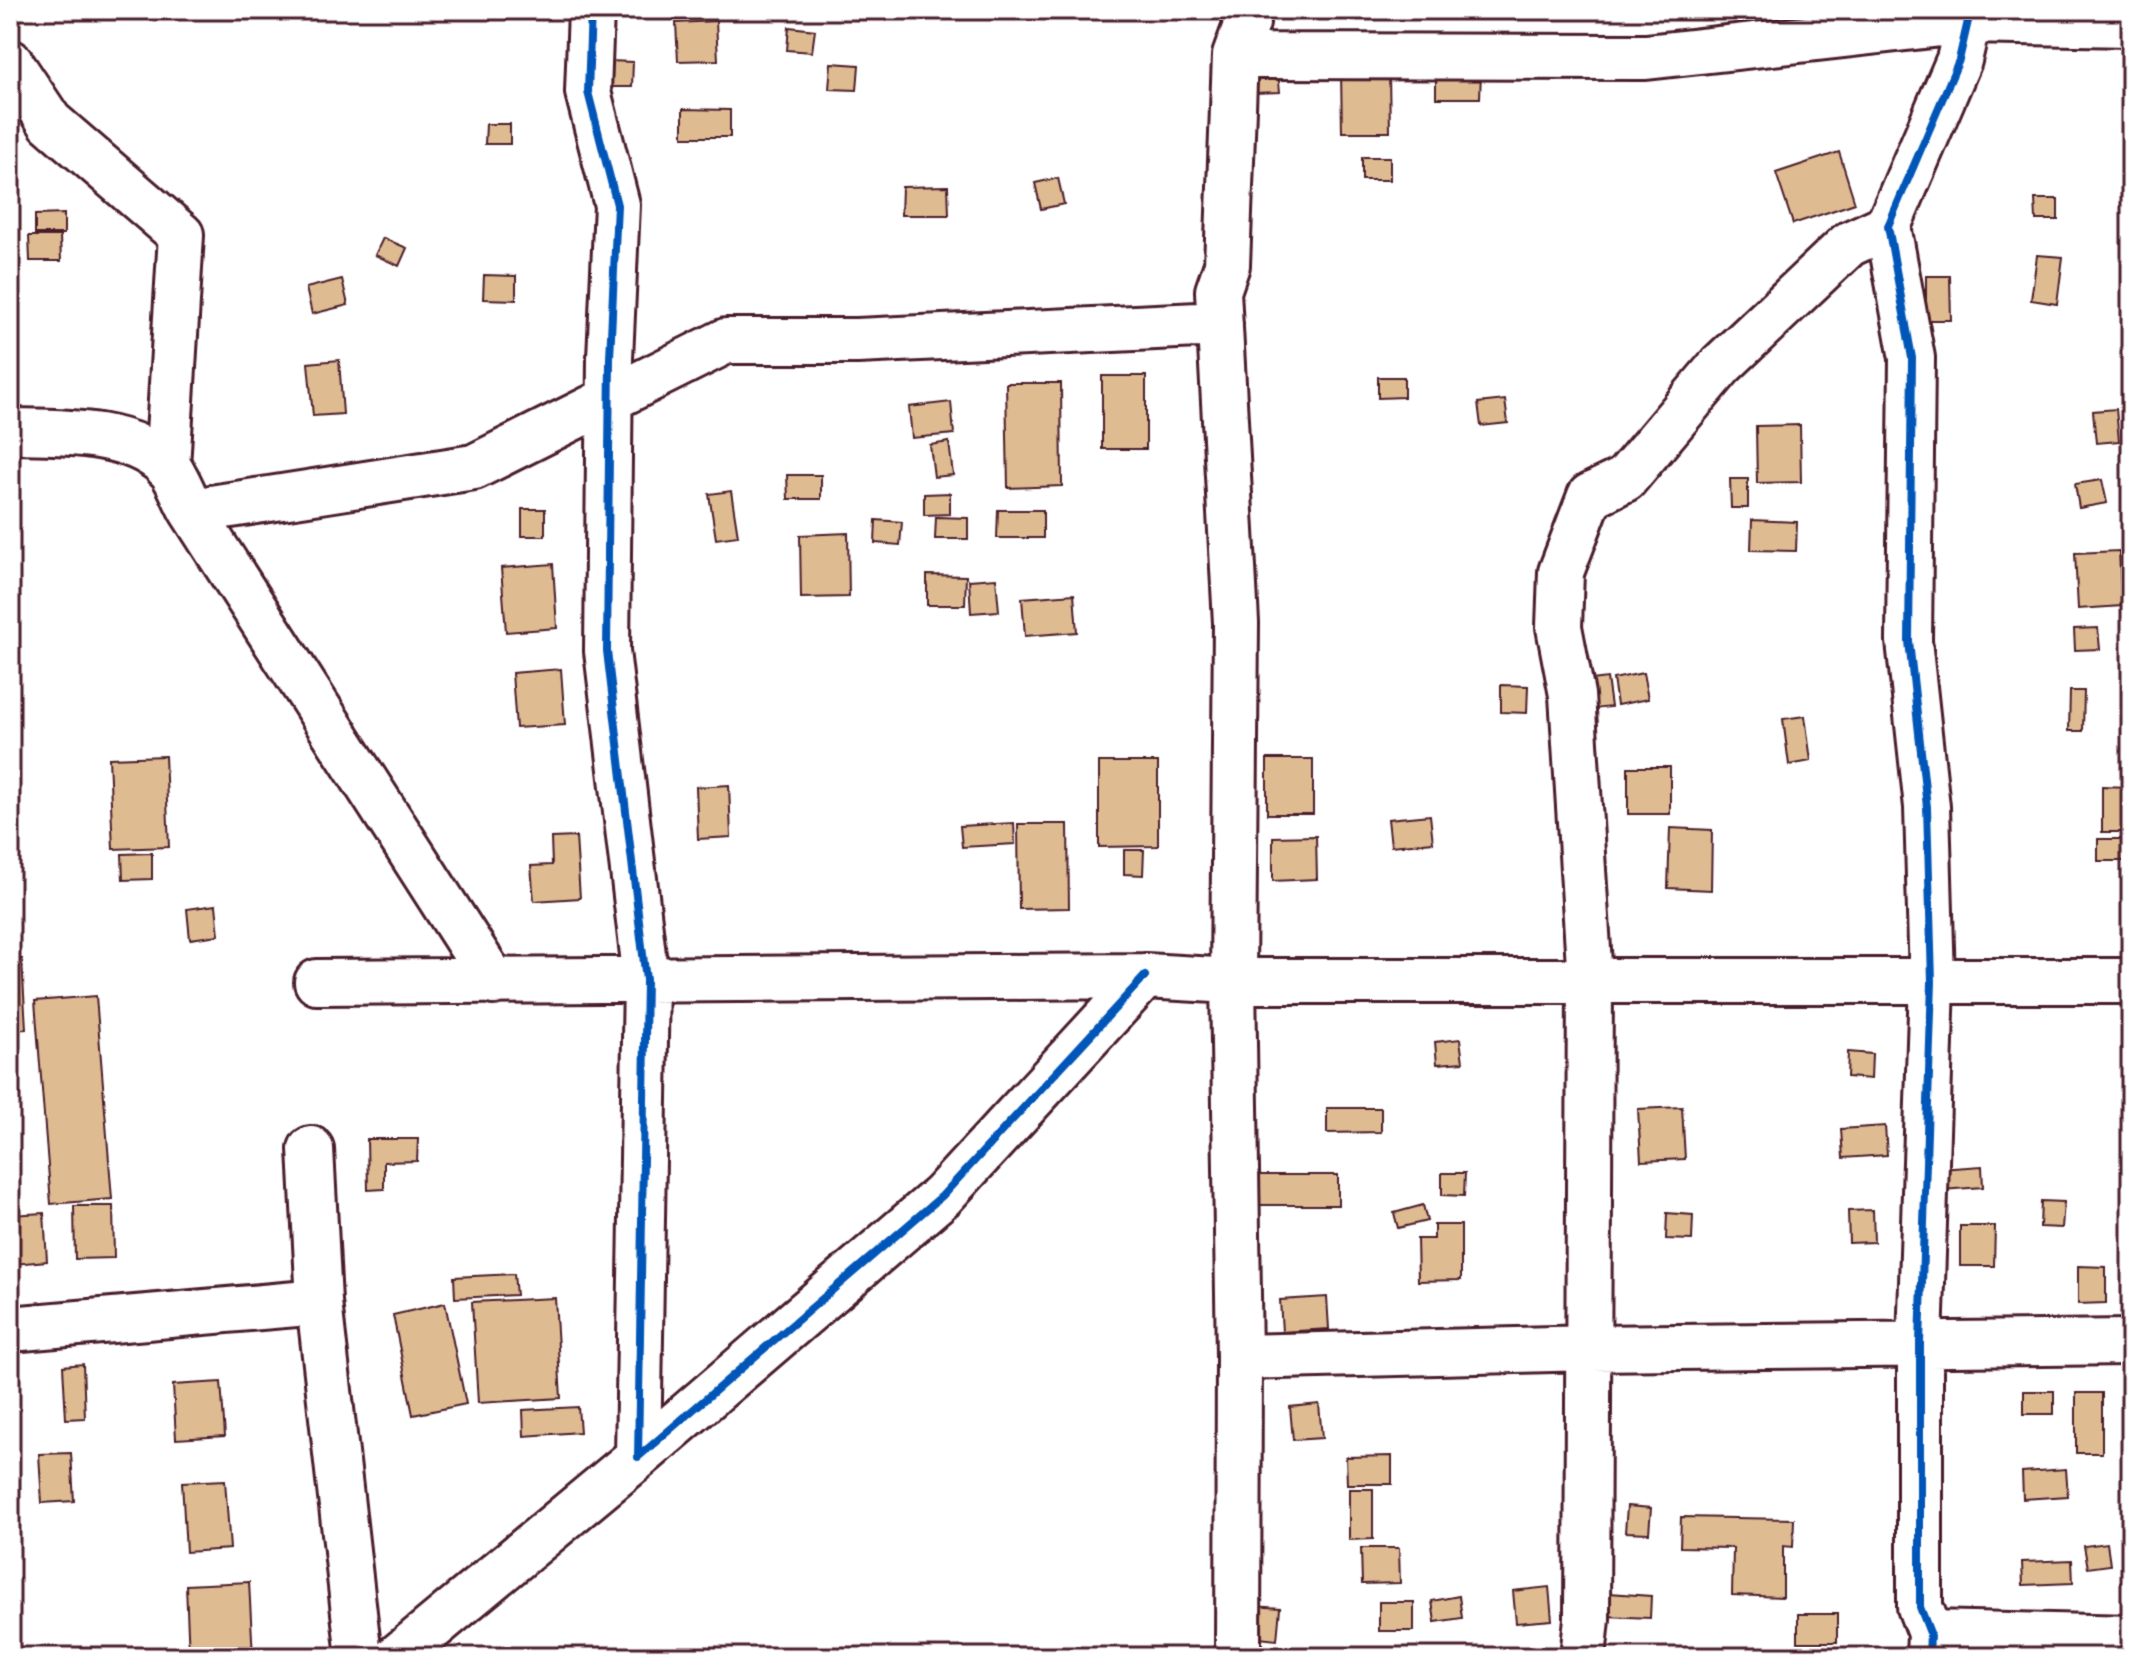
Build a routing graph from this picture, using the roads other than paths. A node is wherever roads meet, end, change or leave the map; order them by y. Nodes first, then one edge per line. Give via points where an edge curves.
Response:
1 (591, 10) edge
2 (1242, 10) edge
3 (1968, 21) junction
4 (2131, 24) edge
5 (1235, 56) junction
6 (10, 62) edge
7 (1888, 226) junction
8 (1220, 324) junction
9 (610, 401) junction
10 (10, 431) edge
11 (167, 467) junction
12 (192, 511) junction
13 (1145, 976) junction
14 (646, 980) junction
15 (1233, 981) junction
16 (1590, 981) junction
17 (2131, 981) edge
18 (317, 982) dead end
19 (494, 982) junction
20 (1932, 982) junction
21 (311, 1149) dead end
22 (319, 1302) junction
23 (10, 1329) edge
24 (2131, 1342) edge
25 (1920, 1343) junction
26 (1591, 1348) junction
27 (1239, 1357) junction
28 (638, 1457) junction
29 (2131, 1638) edge
30 (1930, 1645) edge
31 (359, 1657) edge
32 (397, 1657) edge
33 (1238, 1657) edge
34 (1583, 1657) edge

1 - 9 street via 588,92 617,205
2 - 5 street via 1247,23
3 - 4 street
3 - 5 street via 1646,57
3 - 7 street via 1959,60
5 - 8 street
6 - 11 street via 50,122 181,235
7 - 16 street via 1849,244 1721,365 1625,479 1590,496 1575,534 1561,572 1559,627 1572,695
7 - 20 street via 1912,358 1909,641 1927,807
8 - 9 street via 857,341 726,341
8 - 15 street via 1236,623
9 - 12 street via 474,467
9 - 14 street via 607,651
10 - 11 street via 87,432 131,445
11 - 12 street
12 - 19 street
13 - 14 street
13 - 15 street
13 - 28 street via 942,1196
14 - 19 street
14 - 28 street
15 - 16 street
15 - 27 street
16 - 20 street
16 - 26 street
17 - 20 street
18 - 19 street
20 - 25 street
21 - 22 street
22 - 23 street
22 - 31 street
24 - 25 street
25 - 26 street
25 - 30 street via 1920,1607
26 - 27 street
26 - 34 street
27 - 33 street
28 - 32 street
29 - 30 street

